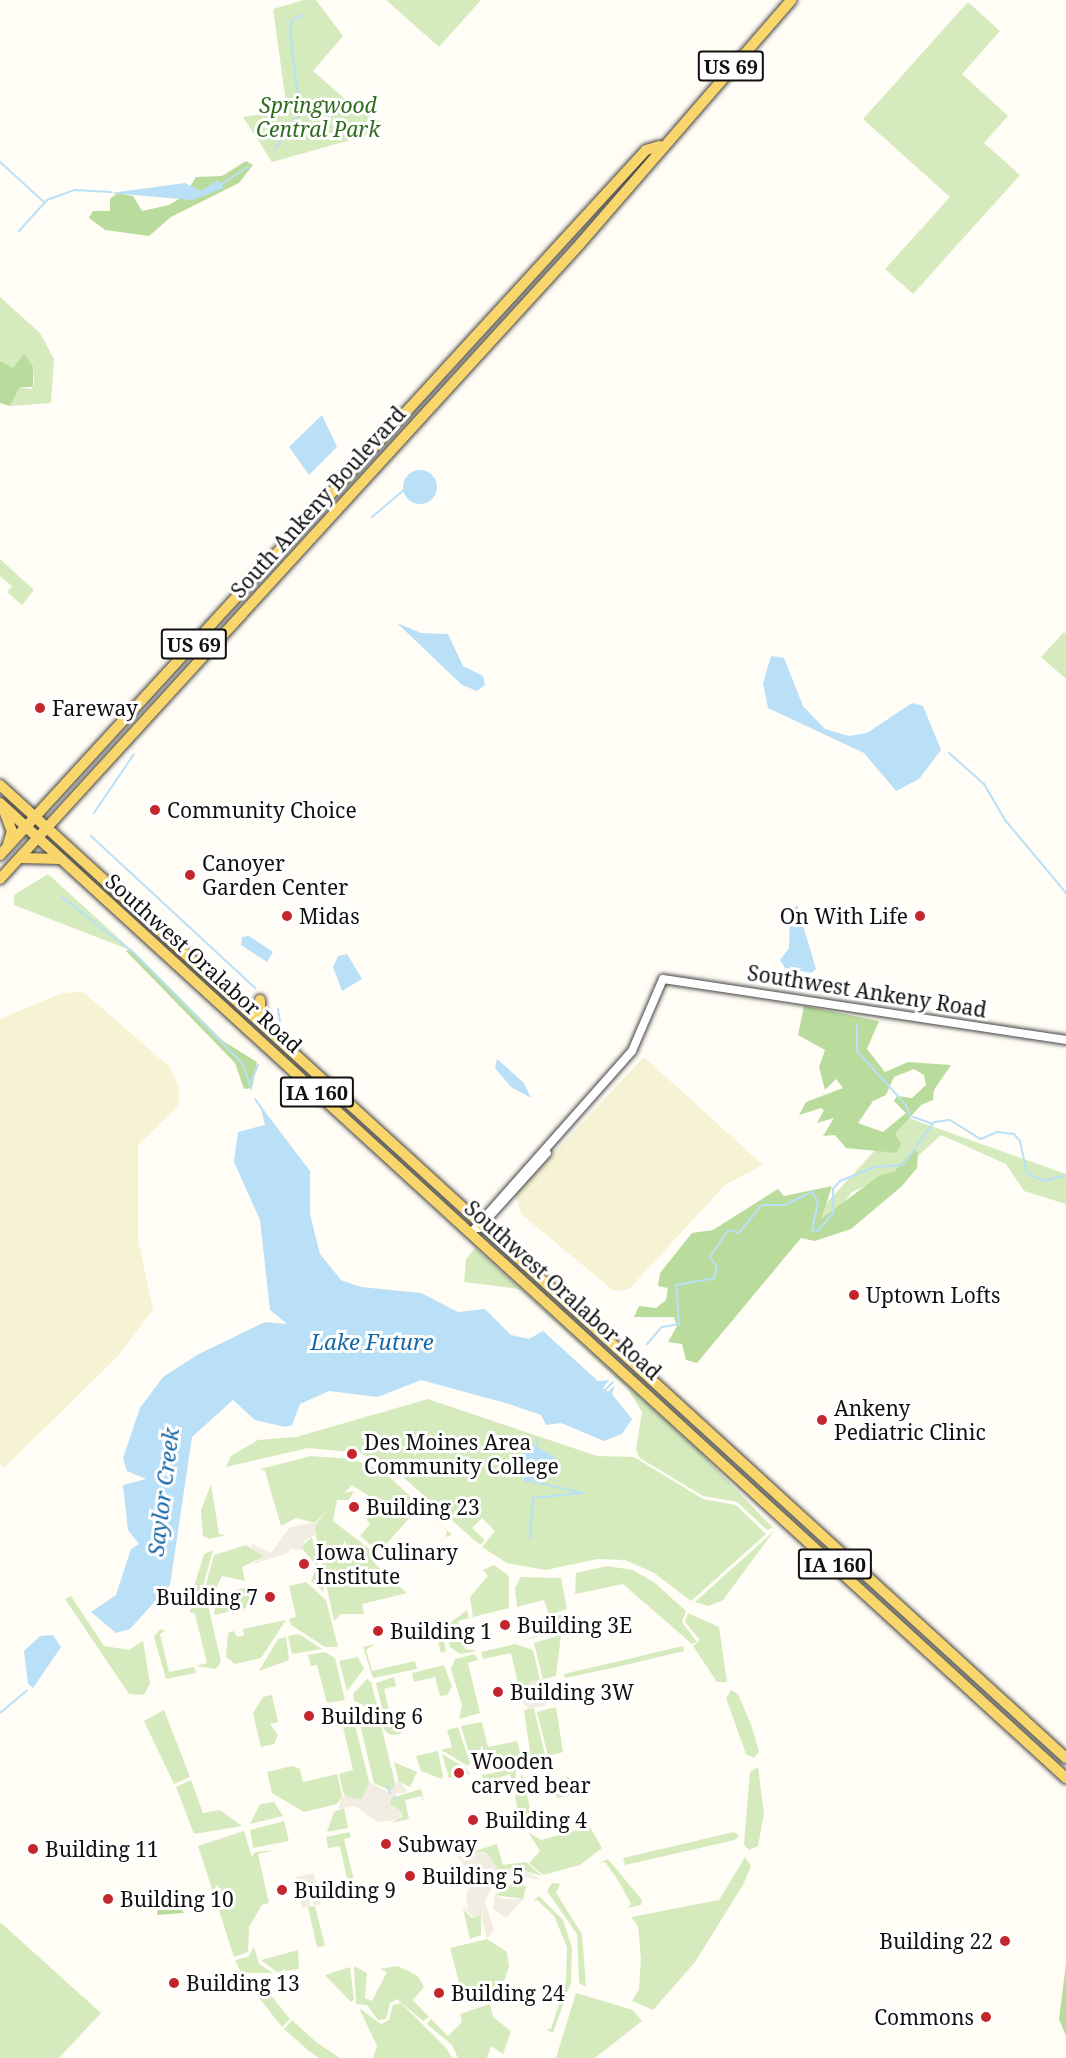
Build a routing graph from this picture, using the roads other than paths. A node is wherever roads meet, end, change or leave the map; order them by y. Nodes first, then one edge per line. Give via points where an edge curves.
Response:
1 (791, 0) edge
2 (659, 146) junction
3 (0, 785) edge
4 (0, 803) edge
5 (41, 821) junction
6 (32, 832) junction
7 (4, 851) edge
8 (20, 858) junction
9 (61, 859) junction
10 (0, 879) edge
11 (241, 1003) junction
12 (260, 1020) junction
13 (1066, 1040) edge
14 (481, 1223) junction
15 (471, 1233) junction
16 (1066, 1758) edge
17 (1066, 1778) edge

1 - 2 main road, South Ankeny Boulevard / US 69
2 - 5 main road, South Ankeny Boulevard / US 69 via 658,155 572,252
2 - 5 main road, South Ankeny Boulevard / US 69 via 646,150
3 - 5 main road, IA 160
4 - 6 main road, IA 160
4 - 7 main road via 12,831
5 - 6 main road, South Ankeny Boulevard / US 69
5 - 6 main road, South Ankeny Boulevard / US 69
5 - 11 main road, Southwest Oralabor Road / IA 160
6 - 7 main road, South Ankeny Boulevard / US 69
6 - 8 main road, South Ankeny Boulevard / US 69
6 - 9 main road, Southwest Oralabor Road / IA 160
8 - 9 main road
8 - 10 main road, South Ankeny Boulevard / US 69
9 - 15 main road, Southwest Oralabor Road / IA 160
11 - 12 main road, Southwest Oralabor Road / IA 160
11 - 12 main road via 260,1000
12 - 14 main road, Southwest Oralabor Road / IA 160
13 - 14 street, Southwest Ankeny Road via 663,979 632,1051
14 - 15 street
14 - 16 main road, Southwest Oralabor Road / IA 160
15 - 17 main road, Southwest Oralabor Road / IA 160

